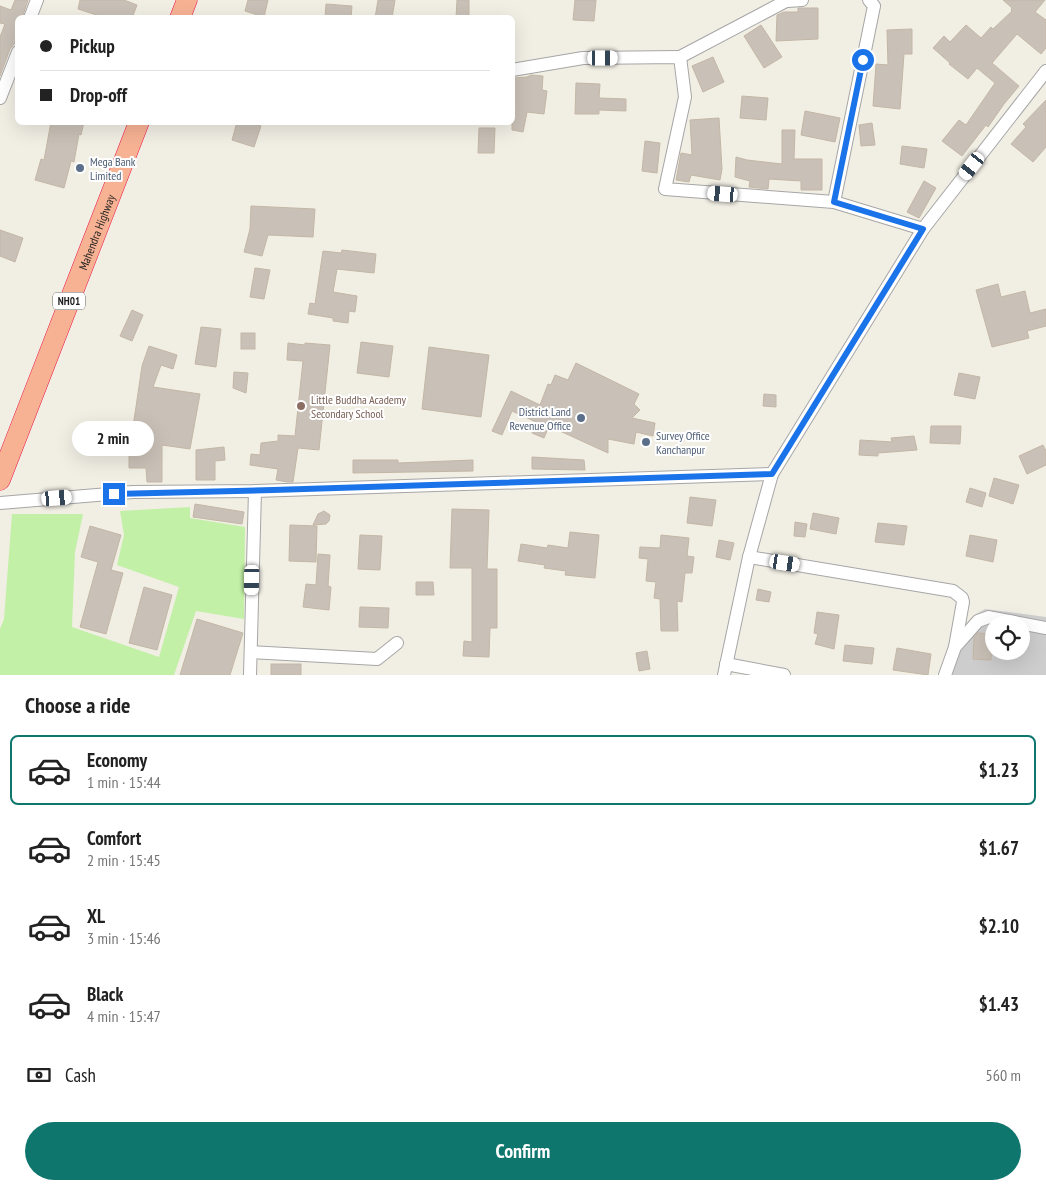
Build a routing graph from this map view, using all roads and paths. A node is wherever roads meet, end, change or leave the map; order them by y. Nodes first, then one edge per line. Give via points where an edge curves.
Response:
1 (37, 0) edge
2 (187, 0) edge
3 (788, 0) edge
4 (802, 0) edge
5 (869, 0) edge
6 (31, 15) edge
7 (181, 15) edge
8 (680, 57) junction
9 (15, 60) edge
10 (515, 70) edge
11 (1046, 71) edge
12 (0, 98) edge
13 (138, 125) edge
14 (834, 202) junction
15 (923, 229) junction
16 (772, 474) junction
17 (0, 480) edge
18 (255, 491) junction
19 (0, 503) edge
20 (749, 557) junction
21 (1046, 628) edge
22 (397, 643) dead end
23 (955, 647) junction
24 (250, 652) junction
25 (725, 670) edge
26 (250, 675) edge
27 (784, 675) edge
28 (945, 675) edge

1 - 6 street
2 - 7 highway
3 - 4 street
3 - 8 street
5 - 14 street via 874,6
8 - 10 street via 584,58
8 - 14 street via 685,98 665,189
9 - 12 street
11 - 15 street
13 - 17 highway, Mahendra Highway / NH01
14 - 15 street
15 - 16 street
16 - 18 street
16 - 20 street
18 - 19 street via 132,492
18 - 24 street
20 - 23 street via 953,591 963,602
20 - 25 street
21 - 23 street via 989,617 978,622
22 - 24 street via 378,659
23 - 28 street
24 - 26 street
25 - 27 street

